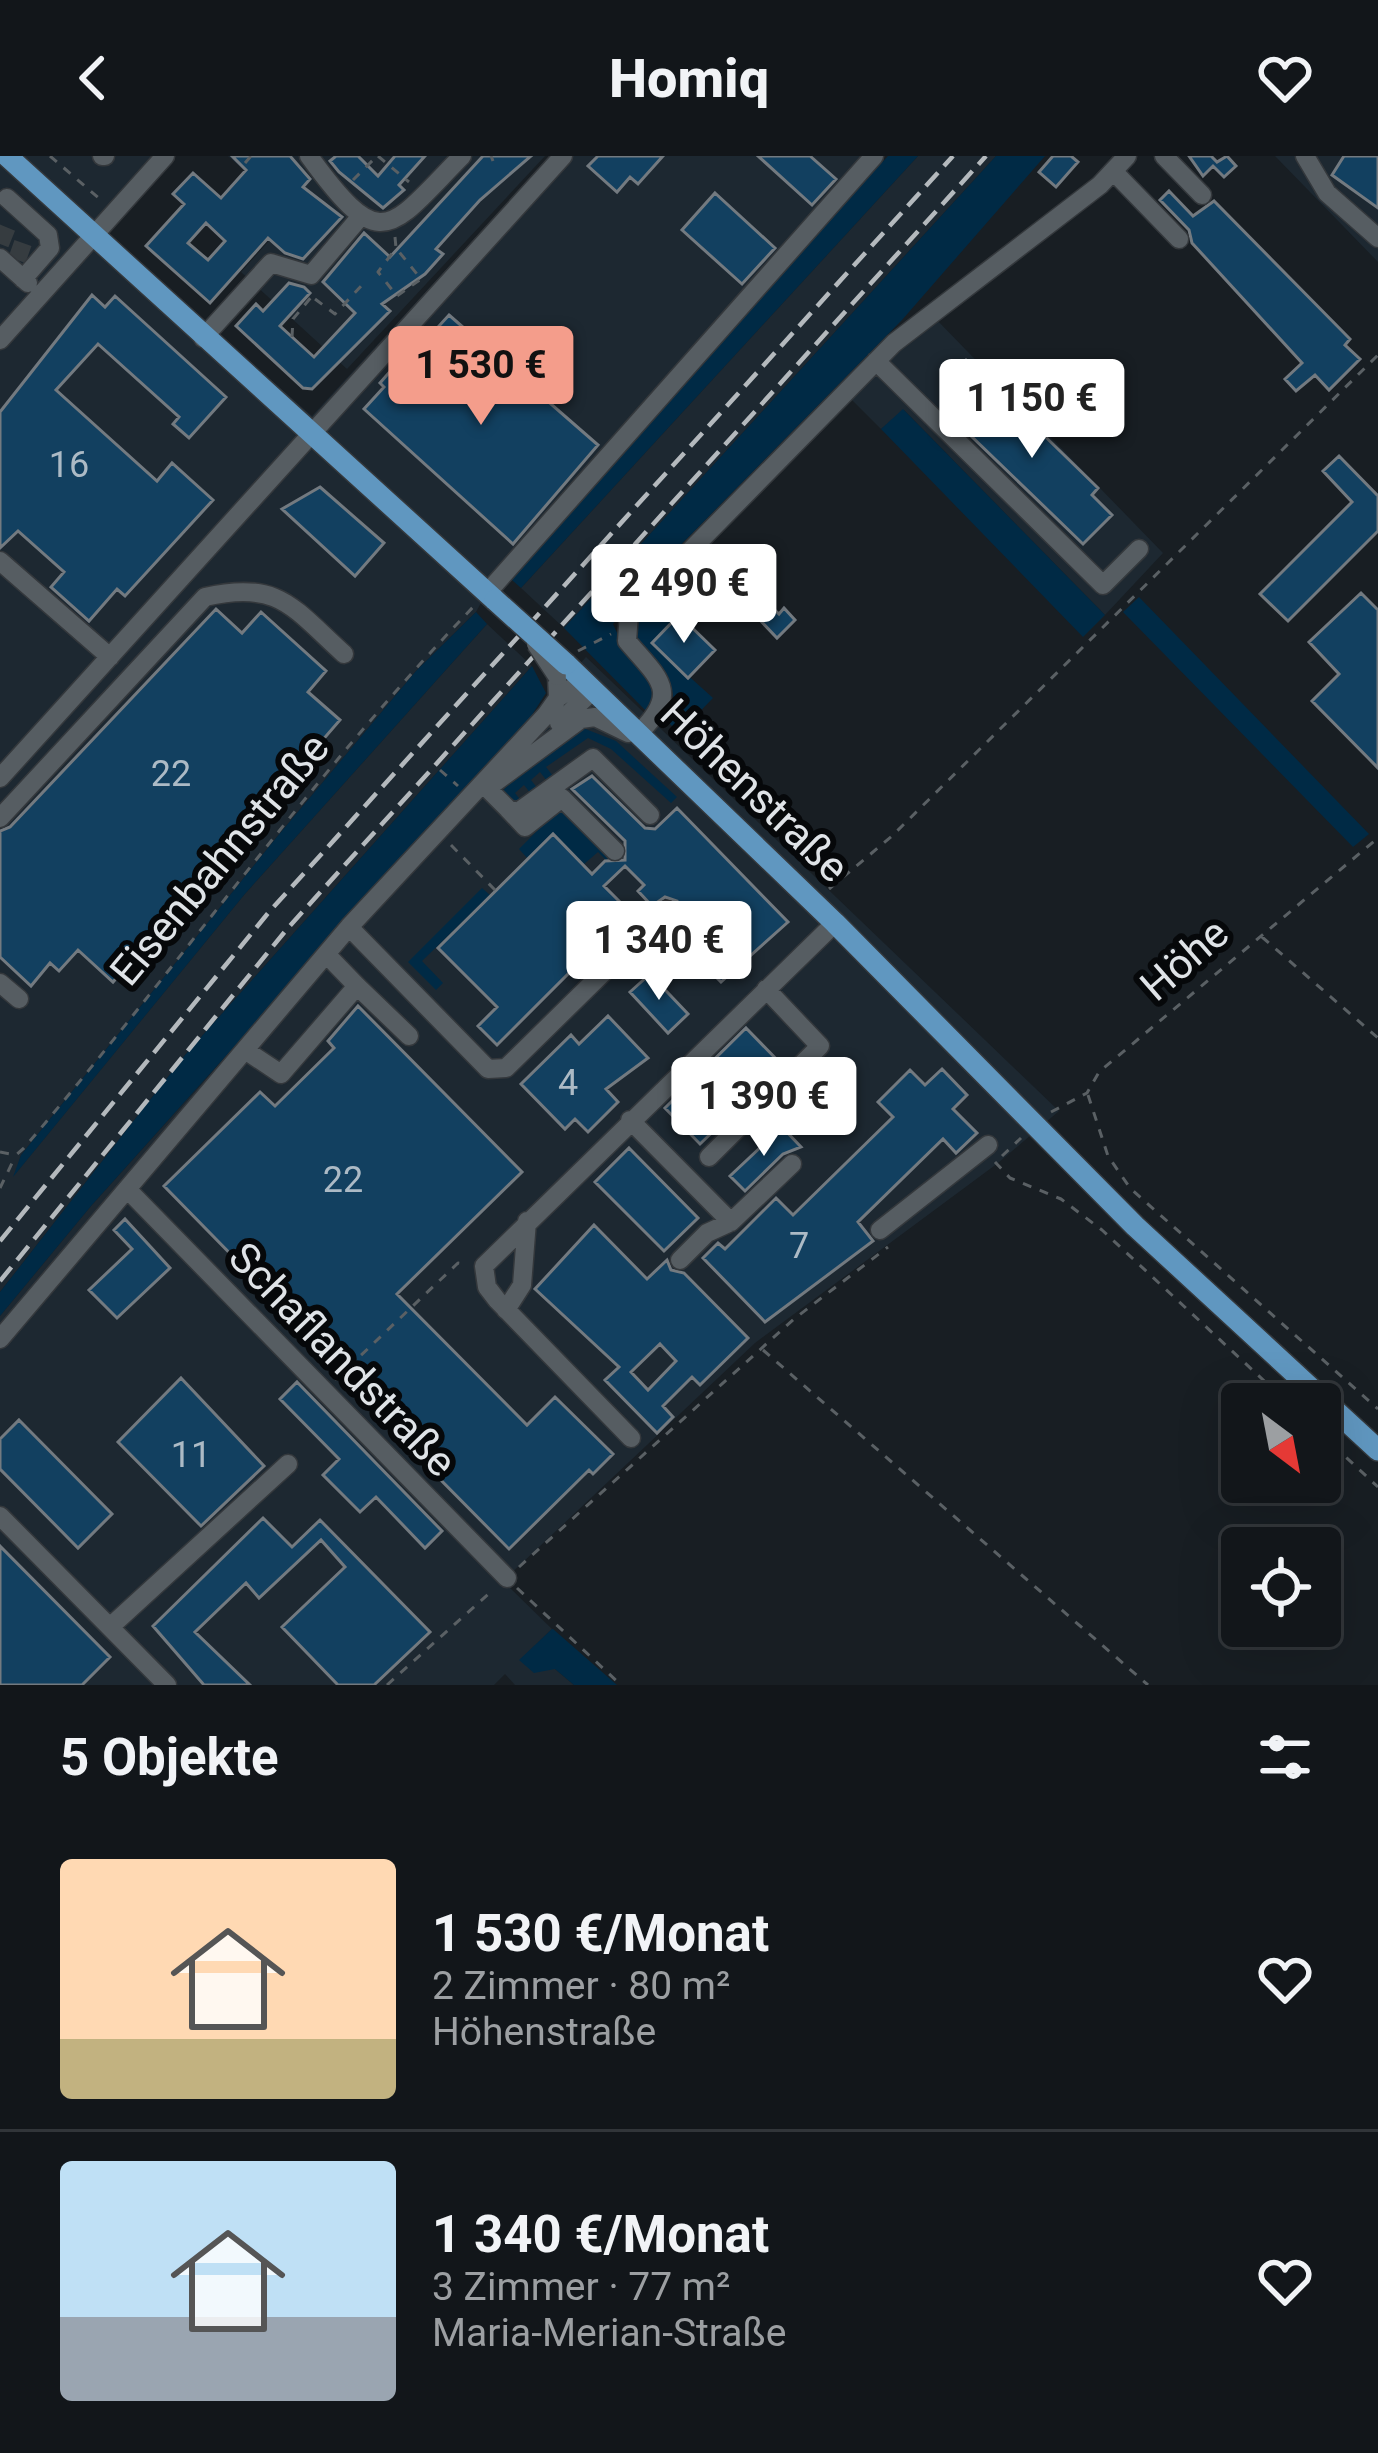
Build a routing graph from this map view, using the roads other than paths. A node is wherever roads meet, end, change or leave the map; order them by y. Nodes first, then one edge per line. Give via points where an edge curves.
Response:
1 (7, 156) edge
2 (309, 156) edge
3 (462, 156) edge
4 (562, 156) edge
5 (874, 156) edge
6 (1164, 156) edge
7 (1305, 156) edge
8 (162, 157) edge
9 (1121, 164) edge
10 (30, 175) junction
11 (1202, 195) dead end
12 (8, 208) edge
13 (361, 216) junction
14 (32, 220) junction
15 (95, 236) junction
16 (1179, 238) dead end
17 (1378, 238) edge
18 (24, 240) tunnel mouth
19 (13, 266) edge
20 (41, 296) junction
21 (203, 338) junction
22 (0, 340) edge
23 (876, 362) junction
24 (310, 436) junction
25 (1139, 549) dead end
26 (0, 561) edge
27 (491, 597) junction
28 (344, 654) dead end
29 (110, 657) junction
30 (569, 673) junction
31 (640, 732) junction
32 (671, 763) junction
33 (0, 778) edge
34 (483, 789) junction
35 (508, 809) junction
36 (650, 815) dead end
37 (0, 818) edge
38 (615, 851) dead end
39 (668, 910) dead end
40 (835, 923) junction
41 (349, 927) junction
42 (327, 955) junction
43 (0, 983) edge
44 (357, 986) junction
45 (766, 989) junction
46 (19, 999) dead end
47 (409, 1036) dead end
48 (245, 1050) junction
49 (630, 1120) junction
50 (988, 1145) dead end
51 (709, 1156) dead end
52 (792, 1163) dead end
53 (128, 1190) junction
54 (526, 1221) junction
55 (731, 1222) junction
56 (887, 1236) road end
57 (680, 1259) dead end
58 (506, 1310) junction
59 (0, 1339) edge
60 (631, 1438) dead end
61 (1378, 1450) edge
62 (288, 1464) dead end
63 (0, 1516) edge
64 (507, 1578) road end
65 (110, 1628) junction
66 (167, 1685) edge

1 - 10 main road, Höhenstraße
2 - 13 street
3 - 13 street via 393,222
4 - 24 street
5 - 27 street
6 - 11 street
7 - 17 street via 1327,193
8 - 15 street
9 - 16 street
9 - 23 street
10 - 12 street
10 - 15 main road, Höhenstraße
12 - 14 street
13 - 21 street via 310,275 271,263
14 - 18 street
14 - 19 street via 50,248
15 - 20 street
15 - 21 main road, Höhenstraße
19 - 20 street
20 - 22 street
21 - 24 main road, Höhenstraße
23 - 25 street via 1103,585
23 - 31 street via 625,621 627,641 664,695 661,711
24 - 27 main road, Höhenstraße
24 - 29 street
26 - 29 street
27 - 30 main road, Höhenstraße, bridge
28 - 37 street via 265,593 242,588 205,597
29 - 33 street
30 - 31 main road, Höhenstraße
30 - 34 street
30 - 34 street via 586,697
31 - 32 main road, Höhenstraße
32 - 34 street via 595,717
32 - 40 main road, Höhenstraße
34 - 35 street
34 - 41 street
35 - 36 street via 528,807 593,758
35 - 38 street via 525,827 562,798
39 - 41 street via 506,1068 488,1069
40 - 45 street
40 - 61 main road, Höhenstraße via 1035,1126
41 - 42 street
42 - 44 street
42 - 48 street
43 - 46 street
44 - 47 street
44 - 48 street via 280,1074
45 - 49 street
45 - 51 street via 820,1046
48 - 53 street
49 - 54 street
49 - 55 street
50 - 56 street
52 - 55 street
53 - 59 street
53 - 64 street, Schaflandstraße
54 - 58 street via 522,1285
54 - 58 street via 484,1267 487,1287
55 - 57 street
58 - 60 street
62 - 65 street
63 - 65 street
65 - 66 street

